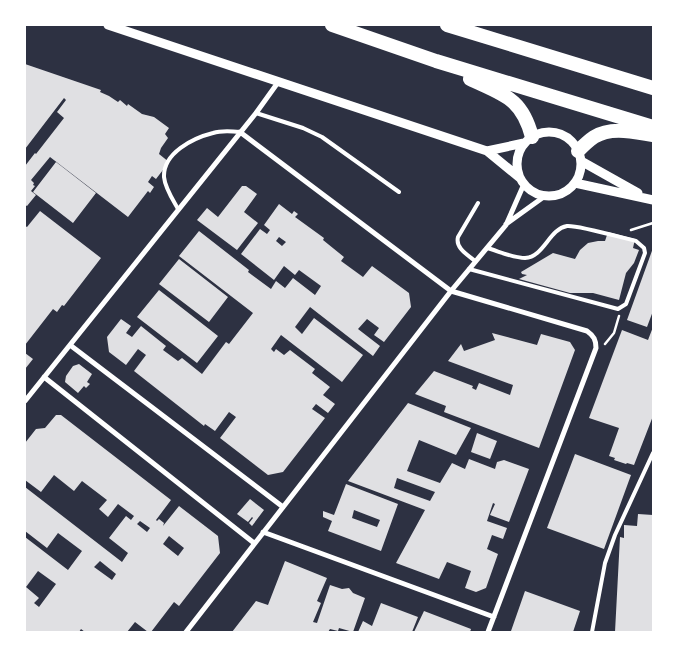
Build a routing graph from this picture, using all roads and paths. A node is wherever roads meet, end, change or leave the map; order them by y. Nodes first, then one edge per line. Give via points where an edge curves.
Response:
1 (108, 25) edge
2 (332, 25) edge
3 (447, 25) edge
4 (436, 62) junction
5 (279, 81) junction
6 (653, 88) edge
7 (256, 113) junction
8 (653, 127) edge
9 (240, 132) junction
10 (653, 135) edge
11 (528, 140) junction
12 (487, 151) junction
13 (580, 156) junction
14 (522, 181) junction
15 (575, 183) junction
16 (399, 192) dead end
17 (546, 196) junction
18 (650, 199) edge
19 (478, 203) dead end
20 (178, 209) junction
21 (653, 223) edge
22 (506, 224) junction
23 (613, 236) junction
24 (487, 248) junction
25 (475, 262) junction
26 (469, 269) junction
27 (451, 291) junction
28 (622, 307) junction
29 (70, 345) junction
30 (596, 348) junction
31 (44, 377) junction
32 (25, 401) edge
33 (653, 453) edge
34 (283, 507) junction
35 (264, 532) junction
36 (254, 544) junction
37 (494, 617) junction
38 (186, 632) edge
39 (488, 632) edge
40 (592, 632) edge

1 - 5 street
2 - 4 highway
3 - 6 highway
4 - 8 highway
4 - 11 highway via 512,99 528,123
5 - 7 street
5 - 12 street
7 - 9 street
7 - 16 lane via 322,137
9 - 20 street
9 - 20 lane via 211,133 175,152 168,161 164,176
9 - 27 street
10 - 13 highway via 622,130 606,132 594,137
11 - 12 street
11 - 13 street via 545,132 558,133 570,140
11 - 14 street via 518,154 517,166
12 - 14 street
13 - 15 street via 580,172
13 - 18 street
14 - 17 street via 537,194
14 - 22 street
15 - 17 street via 567,191
15 - 18 street
17 - 22 street
19 - 25 lane via 456,242
20 - 29 street
21 - 23 path
22 - 24 street
23 - 24 lane via 571,226 557,230 530,257
23 - 28 lane via 641,244 645,253 626,304
24 - 25 street
25 - 26 street
26 - 27 street
26 - 28 lane via 613,309
27 - 30 street via 587,331 593,335
27 - 34 street
28 - 30 path via 614,333
29 - 31 street
29 - 34 street
30 - 37 street
31 - 32 street
31 - 36 street
33 - 40 lane via 605,564
34 - 35 street
35 - 36 street
35 - 37 street
36 - 38 street
37 - 39 street

